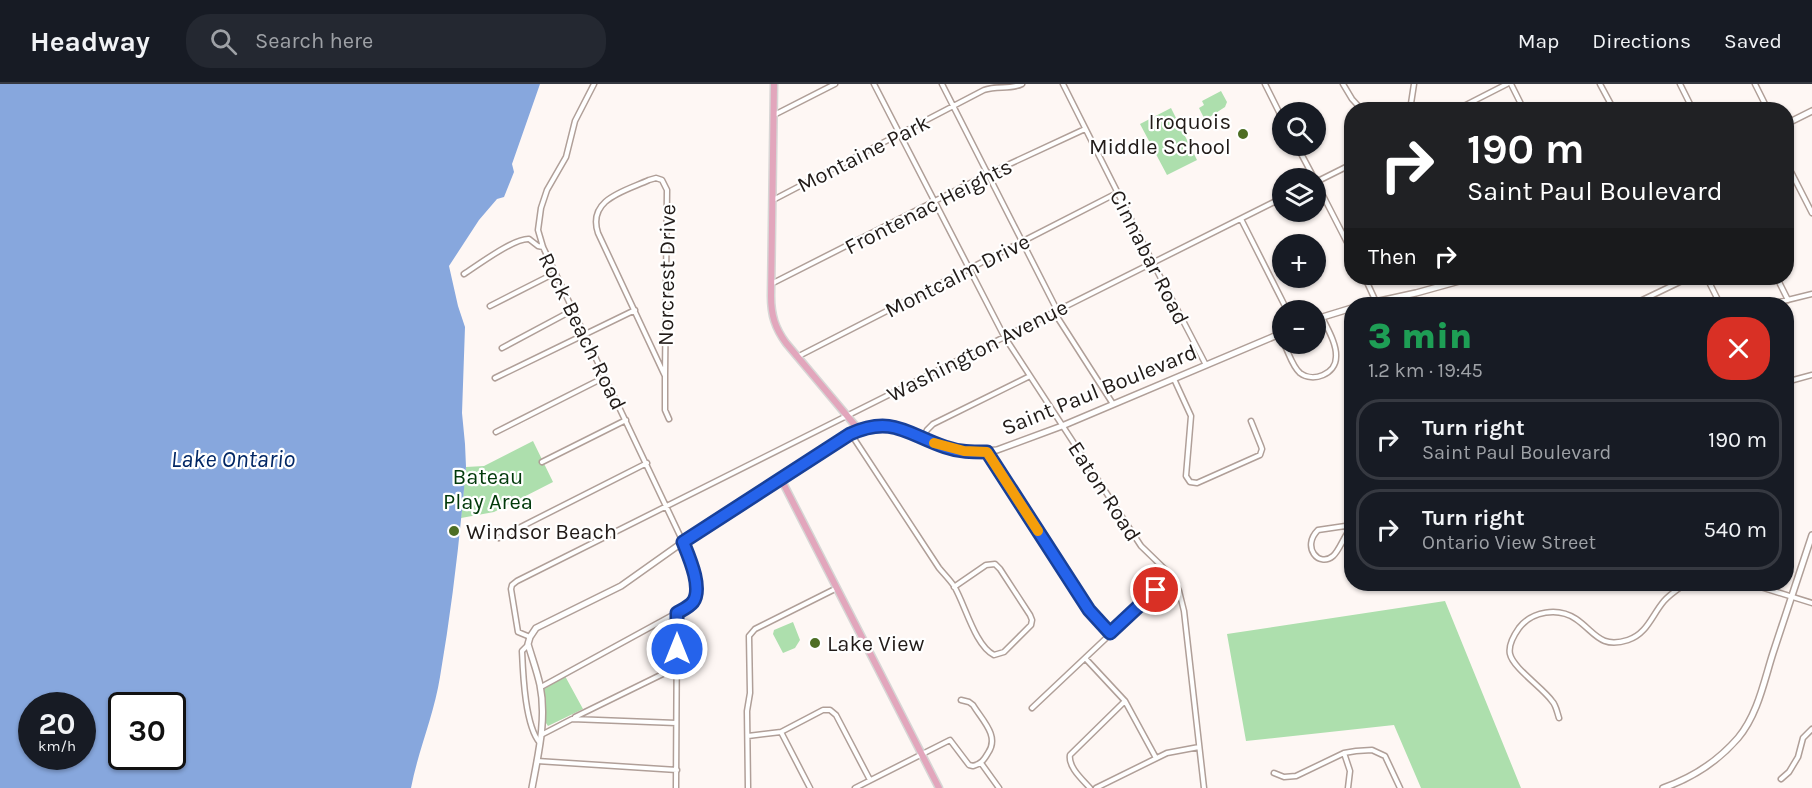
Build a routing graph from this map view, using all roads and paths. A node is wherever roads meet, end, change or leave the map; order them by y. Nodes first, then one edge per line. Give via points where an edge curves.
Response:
1 (594, 84) edge
2 (774, 84) edge
3 (835, 84) edge
4 (874, 84) edge
5 (942, 84) edge
6 (1022, 84) edge
7 (1063, 84) edge
8 (1265, 84) edge
9 (1343, 84) edge
10 (1414, 84) edge
11 (1509, 84) edge
12 (1600, 84) edge
13 (1680, 84) edge
14 (1755, 84) edge
15 (1274, 102) edge
16 (1355, 102) edge
17 (1411, 102) edge
18 (1472, 102) edge
19 (1519, 102) edge
20 (1610, 102) edge
21 (1689, 102) edge
22 (1764, 102) edge
23 (954, 107) junction
24 (1812, 111) edge
25 (774, 115) junction
26 (1794, 120) edge
27 (1085, 129) junction
28 (900, 134) junction
29 (1344, 168) edge
30 (988, 174) junction
31 (1326, 176) edge
32 (1794, 178) edge
33 (1117, 193) junction
34 (772, 200) junction
35 (934, 201) junction
36 (1326, 202) edge
37 (1272, 203) edge
38 (1812, 213) edge
39 (1241, 219) junction
40 (1344, 237) edge
41 (1022, 242) junction
42 (543, 247) junction
43 (1152, 263) junction
44 (969, 268) junction
45 (555, 273) junction
46 (464, 274) dead end
47 (771, 284) junction
48 (1446, 285) edge
49 (1673, 285) edge
50 (1812, 294) edge
51 (1403, 297) edge
52 (1649, 297) edge
53 (1794, 298) edge
54 (1282, 300) edge
55 (490, 306) dead end
56 (573, 310) junction
57 (635, 310) junction
58 (1344, 310) edge
59 (1055, 311) junction
60 (1326, 316) edge
61 (1326, 331) edge
62 (585, 334) junction
63 (1004, 336) junction
64 (1272, 342) edge
65 (502, 348) dead end
66 (1289, 354) edge
67 (797, 357) junction
68 (1206, 365) junction
69 (1812, 375) edge
70 (665, 376) junction
71 (1030, 376) junction
72 (605, 377) junction
73 (495, 378) dead end
74 (1174, 379) junction
75 (1794, 380) edge
76 (1113, 404) junction
77 (848, 415) junction
78 (669, 419) dead end
79 (626, 420) junction
80 (1251, 421) dead end
81 (1062, 426) junction
82 (859, 430) junction
83 (496, 432) dead end
84 (850, 434) junction
85 (923, 438) junction
86 (987, 452) junction
87 (542, 462) dead end
88 (647, 463) junction
89 (781, 479) junction
90 (667, 506) junction
91 (1344, 527) edge
92 (1812, 535) edge
93 (1344, 537) edge
94 (499, 538) dead end
95 (683, 542) junction
96 (1172, 576) junction
97 (954, 586) junction
98 (837, 588) junction
99 (1676, 591) edge
100 (1774, 591) edge
101 (1794, 591) edge
102 (1794, 591) edge
103 (1792, 597) junction
104 (1812, 603) edge
105 (677, 613) junction
106 (1110, 633) junction
107 (530, 637) junction
108 (528, 644) junction
109 (1085, 658) junction
110 (676, 667) junction
111 (540, 687) junction
112 (961, 700) dead end
113 (1125, 701) junction
114 (1032, 708) dead end
115 (1559, 718) dead end
116 (573, 719) junction
117 (676, 723) junction
118 (1812, 729) edge
119 (782, 732) junction
120 (541, 735) junction
121 (748, 736) junction
122 (540, 743) junction
123 (1199, 747) junction
124 (1344, 753) junction
125 (922, 754) junction
126 (1156, 758) junction
127 (537, 760) junction
128 (981, 763) junction
129 (676, 770) junction
130 (1274, 773) dead end
131 (1782, 779) dead end
132 (870, 780) junction
133 (532, 788) edge
134 (676, 788) edge
135 (748, 788) edge
136 (810, 788) edge
137 (855, 788) edge
138 (939, 788) edge
139 (999, 788) edge
140 (1090, 788) edge
141 (1096, 788) edge
142 (1204, 788) edge
143 (1348, 788) edge
144 (1400, 788) edge
145 (1663, 788) edge

1 - 42 street, Rock Beach Road via 575,121 567,157 546,190 540,208 538,230
2 - 25 main road
3 - 25 street
4 - 28 street, Eaton Road
5 - 23 street
6 - 23 street, Montaine Park via 988,88
7 - 27 street, Cinnabar Road
8 - 15 street
9 - 16 street
10 - 17 street
11 - 18 street
11 - 19 street
12 - 20 street
13 - 21 street
14 - 22 street
23 - 28 street, Montaine Park
23 - 30 street
24 - 26 street
25 - 34 main road
27 - 30 street, Frontenac Heights
27 - 33 street, Cinnabar Road
28 - 34 street, Montaine Park
28 - 35 street, Eaton Road
29 - 31 street
30 - 35 street, Frontenac Heights
30 - 41 street
32 - 38 street
33 - 41 street, Montcalm Drive
33 - 43 street, Cinnabar Road
34 - 47 main road
35 - 44 street, Eaton Road
35 - 47 street, Frontenac Heights
36 - 40 street
37 - 39 street, Washington Avenue
39 - 43 street, Washington Avenue
39 - 54 street
41 - 44 street, Montcalm Drive
41 - 59 street
42 - 45 street, Rock Beach Road
42 - 46 street via 530,239 520,240
43 - 59 street, Washington Avenue
43 - 68 street, Cinnabar Road
44 - 63 street, Eaton Road
44 - 67 street, Montcalm Drive
45 - 55 street
45 - 56 street, Rock Beach Road
47 - 67 main road via 774,324
48 - 51 street
49 - 52 street
50 - 53 street
56 - 62 street, Rock Beach Road
56 - 65 street
57 - 62 street
57 - 70 street, Norcrest Drive
57 - 70 street, Norcrest Drive via 595,220 604,201 656,178 667,189
58 - 60 street
59 - 63 street, Washington Avenue
59 - 76 street
61 - 66 street via 1336,357 1326,374 1304,375
62 - 72 street, Rock Beach Road
62 - 73 street
63 - 71 street, Eaton Road
63 - 77 street, Washington Avenue
64 - 68 street, Saint Paul Boulevard
67 - 77 main road
68 - 74 street, Saint Paul Boulevard
69 - 75 street
70 - 78 street, Norcrest Drive via 665,410
71 - 81 street, Eaton Road
71 - 85 street via 933,424
72 - 79 street, Rock Beach Road
72 - 83 street
74 - 76 street, Saint Paul Boulevard
74 - 80 street via 1191,416 1186,477 1190,482 1197,483 1260,455 1261,446
76 - 81 street, Saint Paul Boulevard
77 - 82 main road
77 - 90 street, Washington Avenue
79 - 87 street
79 - 88 street, Rock Beach Road
81 - 86 street, Saint Paul Boulevard
81 - 96 street, Eaton Road via 1141,546
82 - 84 main road, Saint Paul Boulevard
82 - 85 street, Saint Paul Boulevard via 877,425 894,427
84 - 89 main road, Saint Paul Boulevard
84 - 97 street
85 - 86 street, Saint Paul Boulevard via 955,450
86 - 106 street via 1089,610
88 - 90 street, Rock Beach Road
88 - 94 street
89 - 95 street, Saint Paul Boulevard
89 - 98 main road
90 - 95 street, Rock Beach Road
90 - 107 street, Washington Avenue via 512,585 518,632
91 - 93 street via 1318,530 1310,547 1321,559 1328,559 1335,555
92 - 101 street
95 - 105 street, Rock Beach Road via 697,582 696,597
95 - 107 street, Saint Paul Boulevard via 621,586 536,628
96 - 106 street
96 - 123 street, Eaton Road via 1184,611
97 - 97 street via 986,565 995,564 1030,615 1031,625 1004,652 991,654
98 - 121 street via 755,629 749,636
98 - 125 main road
99 - 115 street via 1664,601 1645,629 1626,641 1602,640 1562,613 1542,613 1521,626 1511,642 1510,655 1554,702
100 - 103 street
102 - 103 street
103 - 104 street
103 - 145 street via 1759,697 1739,737 1715,760
105 - 110 street
105 - 111 street
106 - 109 street
107 - 108 street
108 - 111 street
108 - 122 street via 522,651 524,681 531,728
109 - 113 street
109 - 114 street
110 - 116 street
110 - 117 street
111 - 120 street
112 - 128 street via 972,705 992,736 992,746
113 - 126 street
113 - 140 street via 1070,755 1071,765
116 - 117 street
116 - 120 street
117 - 129 street
118 - 131 street via 1803,738 1798,757
119 - 121 street
119 - 132 street via 830,710
119 - 136 street
120 - 122 street
121 - 135 street
122 - 127 street
123 - 126 street
123 - 142 street, Eaton Road
124 - 130 street via 1302,774 1284,777
124 - 143 street via 1350,771
124 - 144 street via 1381,753
125 - 128 street via 950,740 969,765
125 - 132 street
125 - 138 main road
126 - 141 street
127 - 129 street
127 - 133 street
128 - 139 street
129 - 134 street
132 - 137 street

